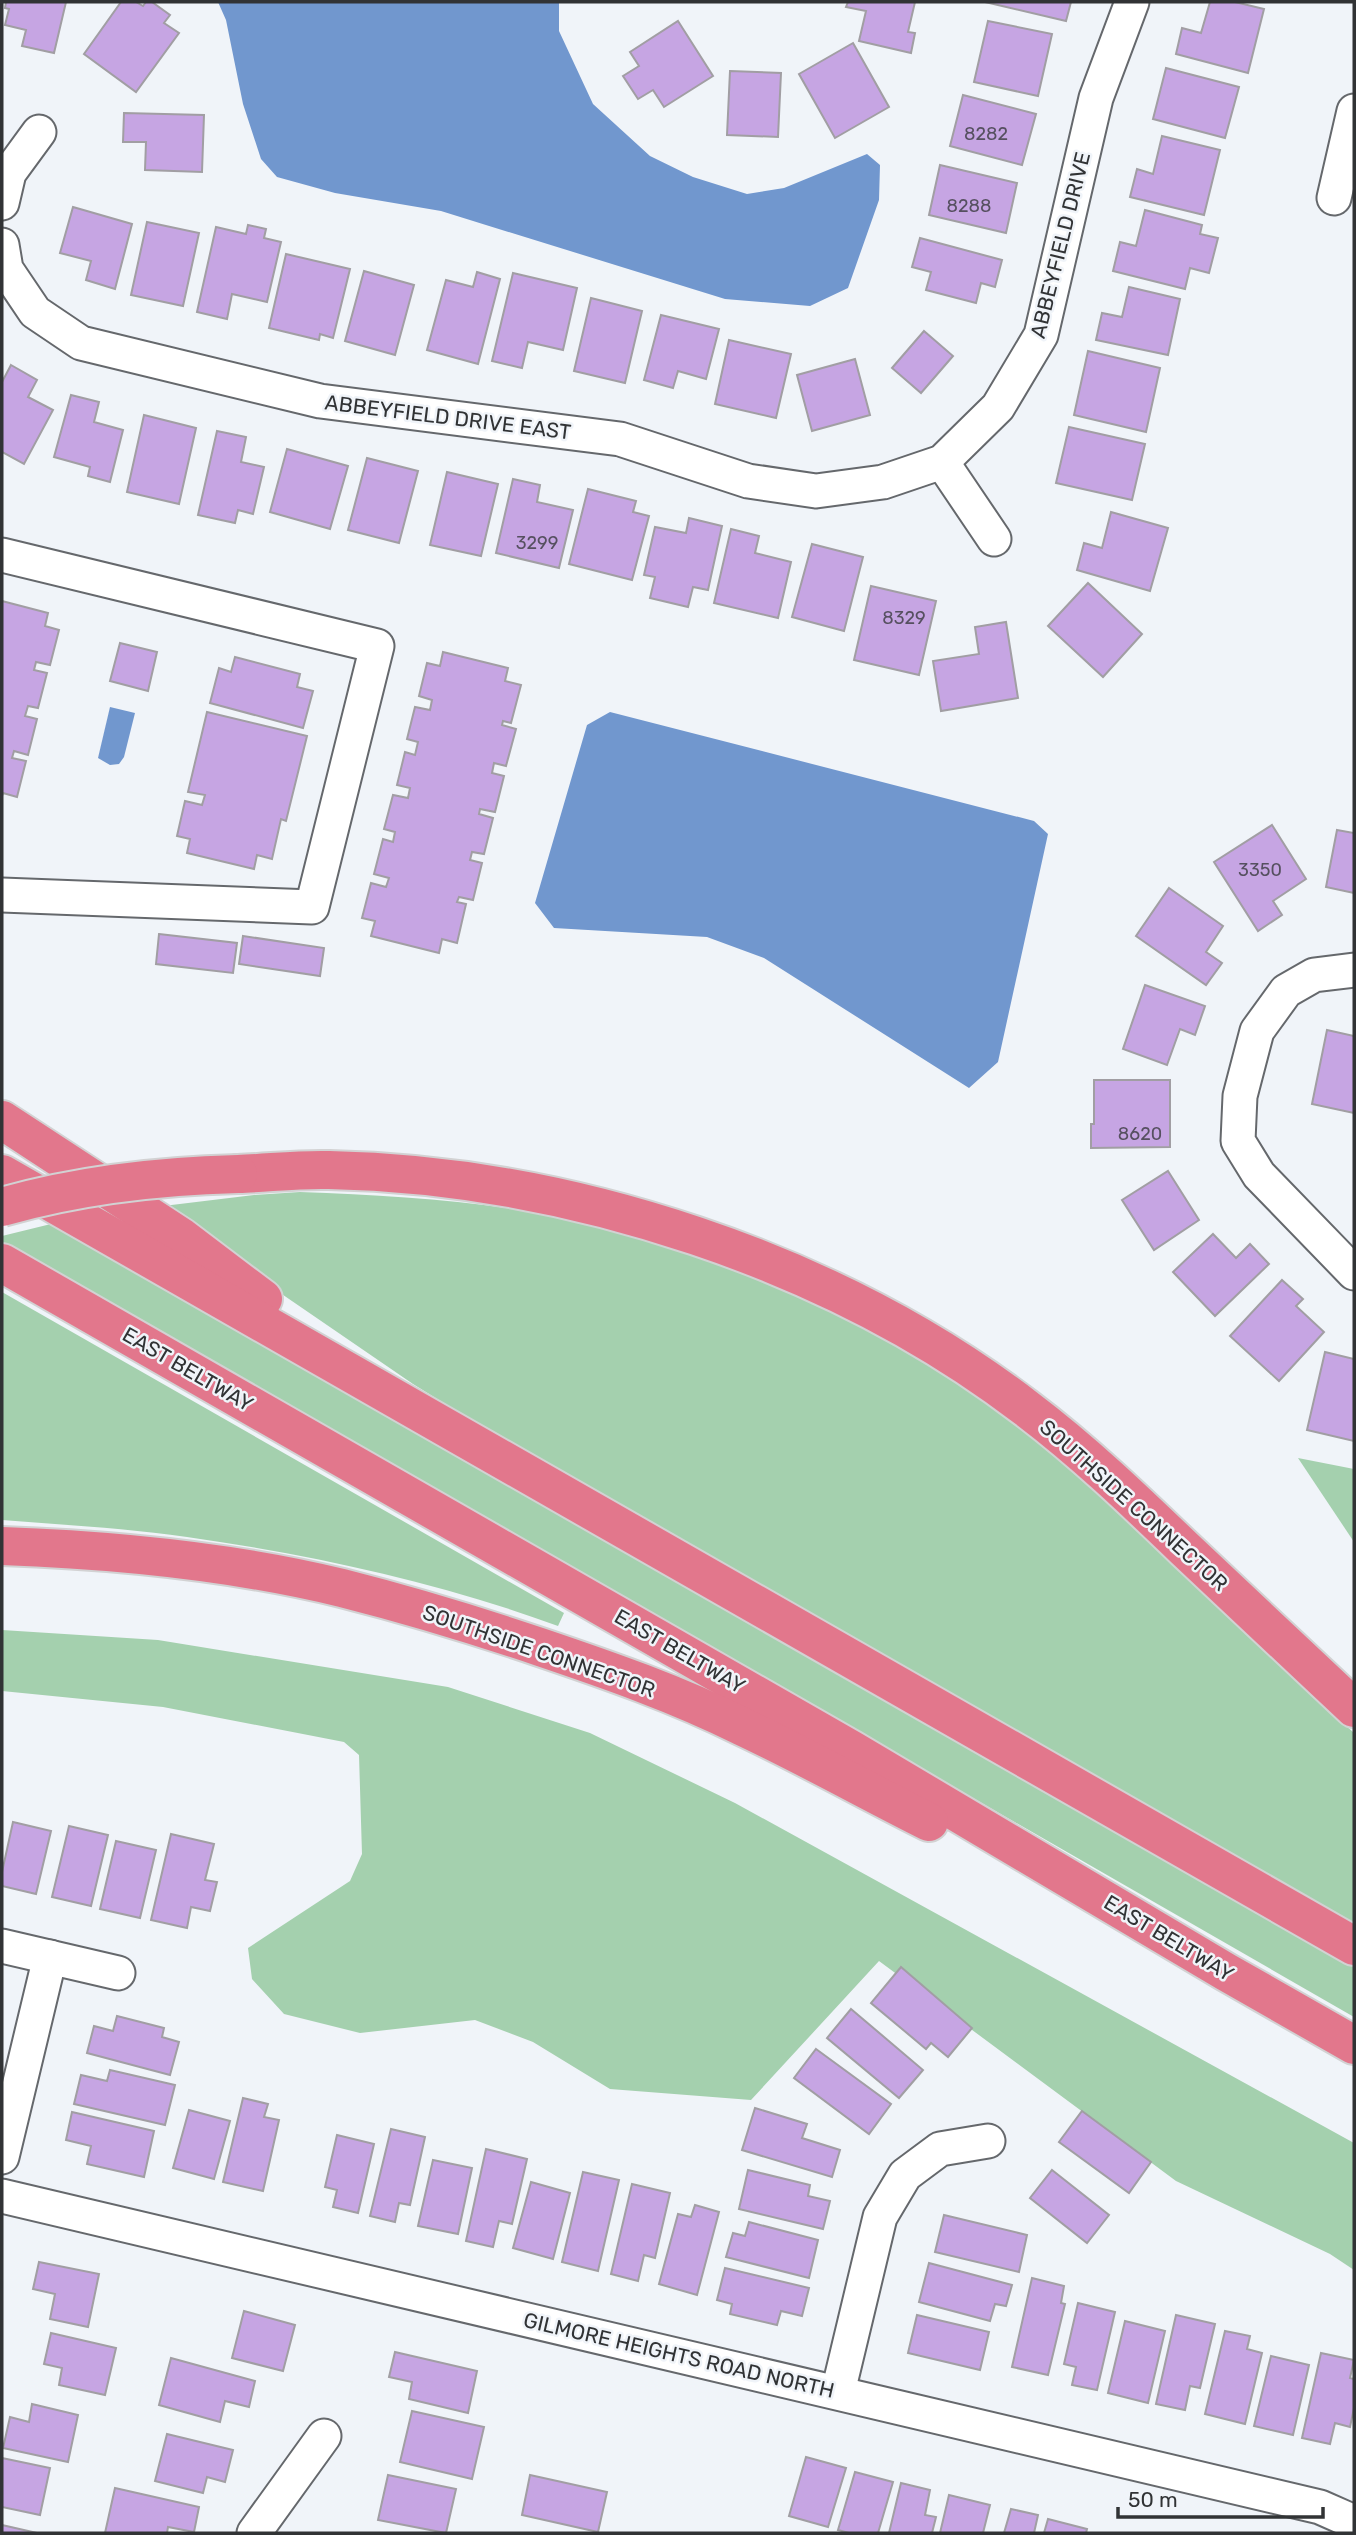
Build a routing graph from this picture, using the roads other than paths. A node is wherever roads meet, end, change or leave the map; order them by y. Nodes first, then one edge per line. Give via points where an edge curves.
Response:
1 (1132, 2) edge
2 (1354, 111) edge
3 (39, 132) dead end
4 (1334, 198) dead end
5 (2, 203) edge
6 (2, 245) edge
7 (942, 462) junction
8 (994, 539) dead end
9 (2, 555) edge
10 (2, 895) edge
11 (1354, 970) edge
12 (2, 1120) edge
13 (2, 1174) edge
14 (2, 1207) edge
15 (2, 1263) edge
16 (1354, 1273) edge
17 (397, 1399) junction
18 (2, 1546) edge
19 (1354, 1708) edge
20 (2, 1946) edge
21 (1354, 1946) edge
22 (51, 1957) junction
23 (1226, 1972) junction
24 (118, 1973) dead end
25 (1354, 2045) edge
26 (988, 2141) dead end
27 (2, 2157) edge
28 (2, 2196) edge
29 (838, 2392) junction
30 (324, 2436) dead end
31 (1354, 2522) edge
32 (254, 2533) edge

1 - 7 street, ABBEYFIELD DRIVE via 1096,98 1041,335 999,407
2 - 4 street
3 - 5 street via 9,173
6 - 7 street, ABBEYFIELD DRIVE EAST via 6,269 35,312 81,343 320,401 620,439 748,481 816,491 883,482
7 - 8 street
9 - 10 street via 377,646 312,906
11 - 16 street via 1314,975 1286,991 1257,1031 1240,1096 1238,1141 1259,1175
12 - 17 highway via 181,1237
13 - 17 highway
14 - 19 highway, SOUTHSIDE CONNECTOR, bridge via 95,1186 179,1175 341,1171 444,1178 550,1195 758,1257 829,1288 943,1350 1024,1406 1090,1458
15 - 23 highway, EAST BELTWAY via 852,1750
17 - 21 highway
18 - 23 highway, SOUTHSIDE CONNECTOR via 157,1557 341,1588 485,1628 608,1670 741,1725
20 - 22 street
22 - 24 street
22 - 27 street
23 - 25 highway, EAST BELTWAY
26 - 29 street via 940,2149 905,2175 892,2196 880,2217
28 - 29 street, GILMORE HEIGHTS ROAD NORTH
29 - 31 street, GILMORE HEIGHTS ROAD NORTH via 1320,2507
30 - 32 street

